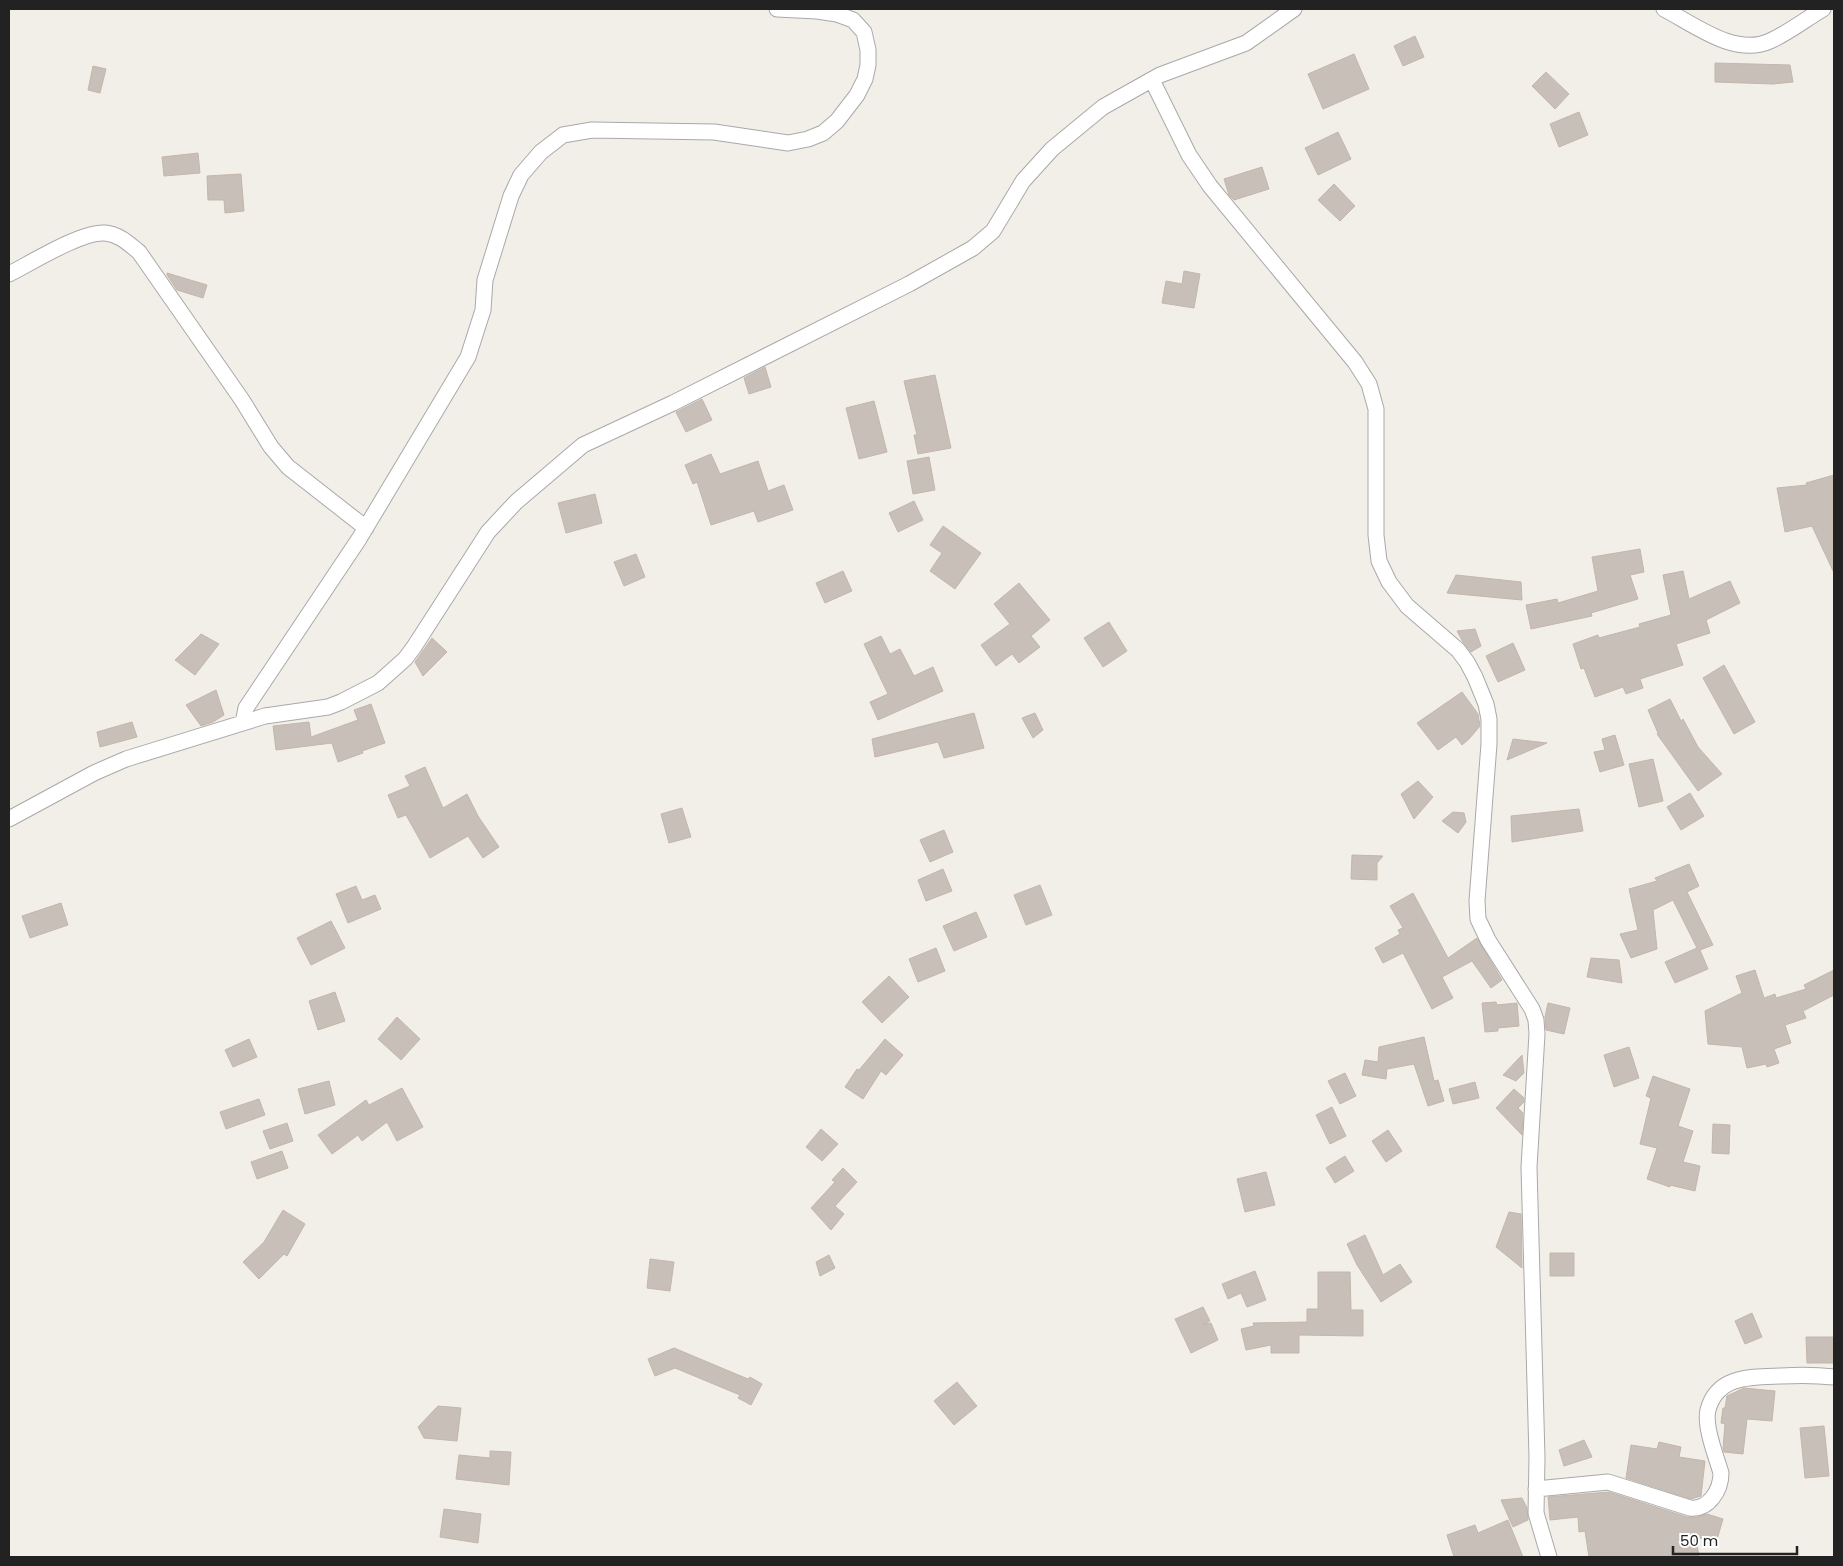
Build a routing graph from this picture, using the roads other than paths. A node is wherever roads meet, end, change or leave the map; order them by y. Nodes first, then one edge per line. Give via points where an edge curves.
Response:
1 (777, 9) edge
2 (1294, 9) edge
3 (1664, 9) edge
4 (1823, 9) edge
5 (1152, 80) junction
6 (9, 274) edge
7 (366, 528) junction
8 (242, 723) junction
9 (9, 819) edge
10 (1834, 1377) edge
11 (1536, 1489) junction
12 (1549, 1557) edge

1 - 7 street via 817,11 853,20 864,32 868,50 865,79 857,95 823,133 788,143 714,132 592,130 563,135 541,152 521,175 511,196 485,280 483,310 468,357
2 - 5 street via 1246,43 1160,74
3 - 4 street via 1720,39 1748,46 1770,41
5 - 8 street via 1103,107 1052,149 1023,181 993,231 973,248 909,284 673,403 583,444 502,515 405,659 378,683 328,707 273,714
5 - 11 street via 1189,155 1210,186 1355,362 1369,384 1376,409 1376,536 1379,561 1389,582 1408,606 1458,650 1475,677 1486,704 1489,744 1478,919 1532,1009 1537,1034 1528,1167
6 - 7 street via 88,236 105,233 123,238 139,252 271,447 288,467
7 - 8 street via 246,708
8 - 9 street via 126,759
10 - 11 street via 1744,1377 1719,1389 1708,1410 1707,1420 1721,1480 1719,1488 1703,1507 1690,1508 1608,1482
11 - 12 street via 1536,1513

